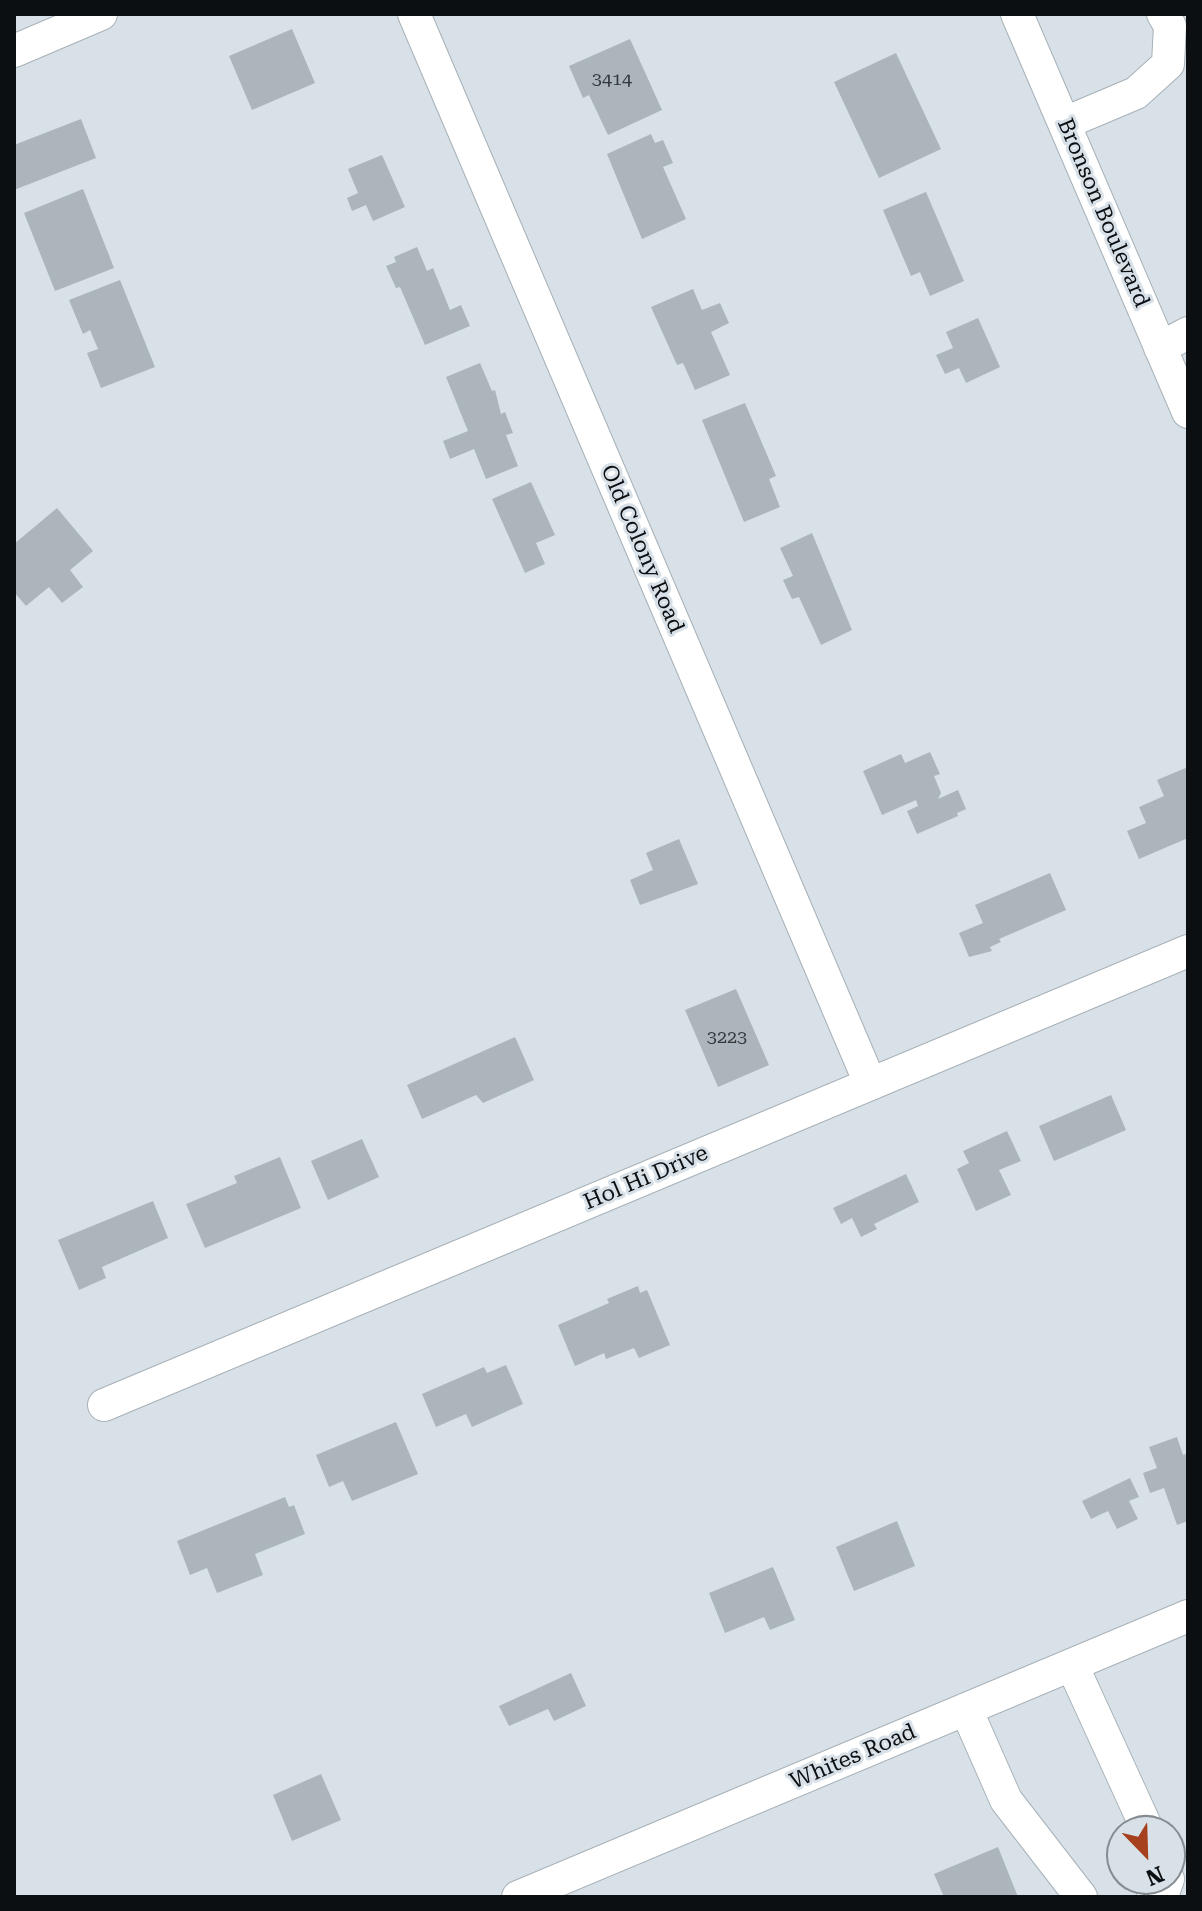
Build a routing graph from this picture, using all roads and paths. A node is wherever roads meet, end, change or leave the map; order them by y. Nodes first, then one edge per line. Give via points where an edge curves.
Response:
1 (101, 14) edge
2 (414, 14) edge
3 (1017, 14) edge
4 (1163, 14) edge
5 (14, 51) edge
6 (1065, 123) junction
7 (1174, 341) edge
8 (1188, 412) edge
9 (1188, 951) edge
10 (870, 1083) junction
11 (104, 1405) dead end
12 (1188, 1616) edge
13 (1072, 1665) junction
14 (966, 1709) junction
15 (1141, 1815) edge
16 (518, 1897) edge
17 (1081, 1897) edge

1 - 5 street
2 - 10 street, Old Colony Road
3 - 6 street, Bronson Boulevard
4 - 6 street via 1170,26 1168,64 1136,93
6 - 7 street, Bronson Boulevard
7 - 8 street, Bronson Boulevard
9 - 10 street, Hol Hi Drive
10 - 11 street, Hol Hi Drive
12 - 13 street, Whites Road
13 - 14 street, Whites Road
13 - 15 street
14 - 16 street, Whites Road
14 - 17 street via 1006,1800

